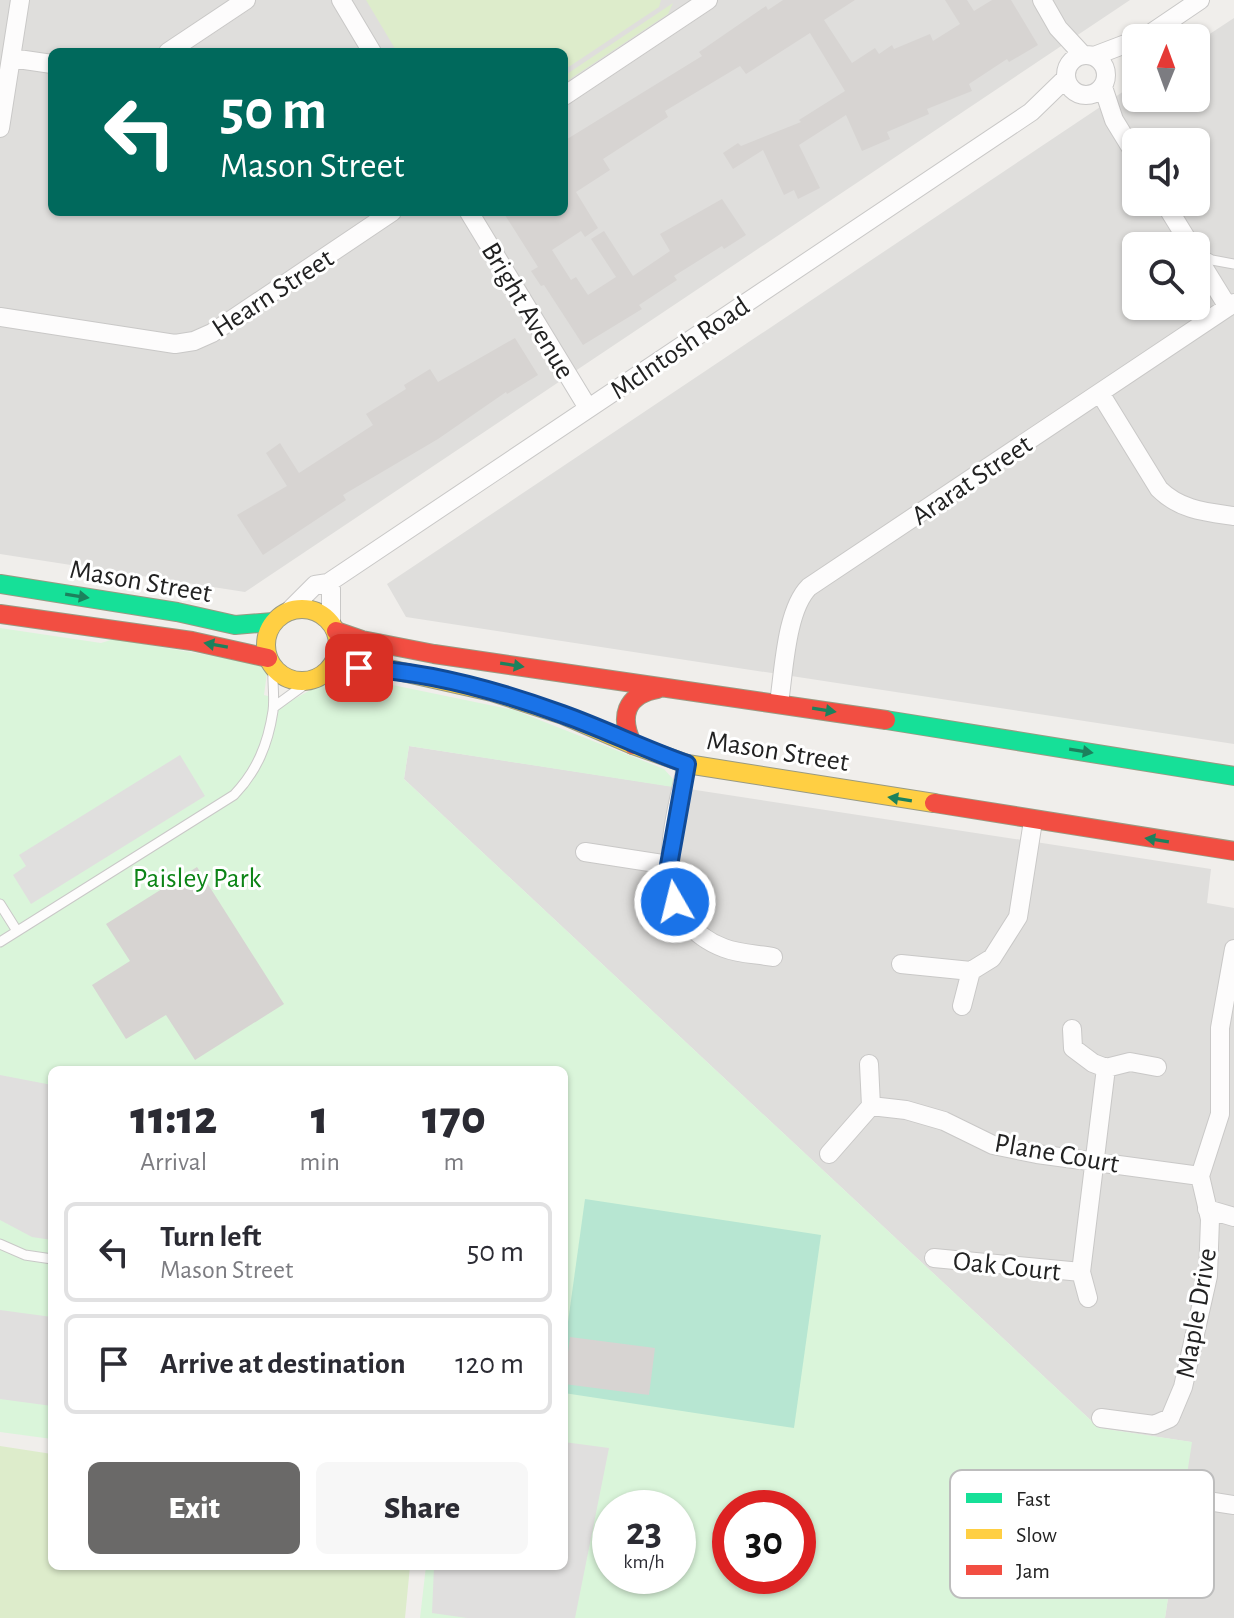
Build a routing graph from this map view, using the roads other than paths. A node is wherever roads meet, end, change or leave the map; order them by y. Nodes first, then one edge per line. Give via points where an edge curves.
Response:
1 (20, 0) edge
2 (246, 0) edge
3 (341, 0) edge
4 (1042, 0) edge
5 (1200, 0) edge
6 (699, 3) edge
7 (1163, 24) edge
8 (174, 48) edge
9 (370, 48) edge
10 (1122, 51) edge
11 (11, 58) junction
12 (48, 63) edge
13 (1085, 75) junction
14 (568, 93) edge
15 (0, 128) edge
16 (1122, 133) edge
17 (386, 216) edge
18 (471, 216) edge
19 (1210, 259) edge
20 (1234, 264) edge
21 (1210, 274) edge
22 (1231, 305) edge
23 (0, 317) edge
24 (1100, 393) junction
25 (588, 408) junction
26 (1234, 516) edge
27 (328, 583) junction
28 (0, 584) edge
29 (0, 614) edge
30 (281, 617) junction
31 (333, 627) junction
32 (270, 662) junction
33 (318, 676) junction
34 (664, 689) junction
35 (779, 703) junction
36 (274, 707) junction
37 (633, 745) junction
38 (687, 764) junction
39 (1234, 776) edge
40 (1033, 821) junction
41 (1234, 851) edge
42 (585, 852) dead end
43 (669, 865) junction
44 (0, 904) edge
45 (17, 931) junction
46 (0, 942) edge
47 (1234, 949) edge
48 (773, 957) dead end
49 (901, 964) dead end
50 (971, 971) junction
51 (962, 1006) dead end
52 (1072, 1029) dead end
53 (869, 1064) dead end
54 (1157, 1067) dead end
55 (1106, 1068) junction
56 (871, 1106) junction
57 (829, 1154) dead end
58 (1094, 1160) junction
59 (1200, 1176) junction
60 (1207, 1209) junction
61 (1234, 1217) edge
62 (0, 1244) edge
63 (48, 1258) edge
64 (934, 1258) dead end
65 (1081, 1272) junction
66 (1088, 1298) dead end
67 (1101, 1418) dead end
68 (1214, 1502) edge
69 (1234, 1505) edge

1 - 11 street
2 - 8 street
3 - 9 street
4 - 13 street
5 - 7 street, McIntosh Road
6 - 14 street
10 - 13 street, McIntosh Road
11 - 12 street
11 - 15 street
13 - 16 street
13 - 25 street, McIntosh Road
17 - 23 street, Hearn Street via 194,341 175,344
18 - 25 street, Bright Avenue
19 - 20 lane
21 - 22 street
22 - 24 street, Ararat Street
24 - 26 street via 1170,501
24 - 35 street, Ararat Street via 809,587 793,616
25 - 27 street, McIntosh Road
27 - 30 street, McIntosh Road via 315,585
27 - 31 street
28 -> 30 street, Mason Street via 235,625
32 -> 29 street, Mason Street via 192,641
30 - 31 street via 298,609 316,611
30 - 32 street via 266,639
31 - 33 street via 336,658
31 -> 34 street, Mason Street via 362,640 434,654
32 - 33 street via 294,680
32 - 36 lane
33 - 36 lane
33 - 37 street, Mason Street via 389,669 492,692
34 - 35 street, Mason Street
34 - 37 street via 637,694 630,702 625,732
35 -> 39 street, Mason Street
36 - 45 lane via 260,761 234,795
37 - 38 street, Mason Street
40 -> 38 street, Mason Street
38 - 43 street
41 -> 40 street, Mason Street
40 - 50 street via 1018,917 992,958
42 - 43 street
43 - 48 street via 675,902 703,938 726,949
44 - 45 lane
45 - 46 lane
47 - 59 street, Maple Drive via 1220,1028 1220,1114
49 - 50 street
50 - 51 street
52 - 55 street via 1073,1048
53 - 56 street
54 - 55 street via 1130,1062
55 - 58 street, Oak Court
56 - 57 street
56 - 58 street, Plane Court via 944,1121 993,1145
58 - 59 street, Plane Court
58 - 65 street, Oak Court
59 - 60 street, Maple Drive
60 - 61 street
60 - 67 street, Maple Drive via 1208,1276 1183,1387 1170,1418 1154,1425
62 - 63 lane
64 - 65 street, Oak Court
65 - 66 street, Oak Court
68 - 69 street

